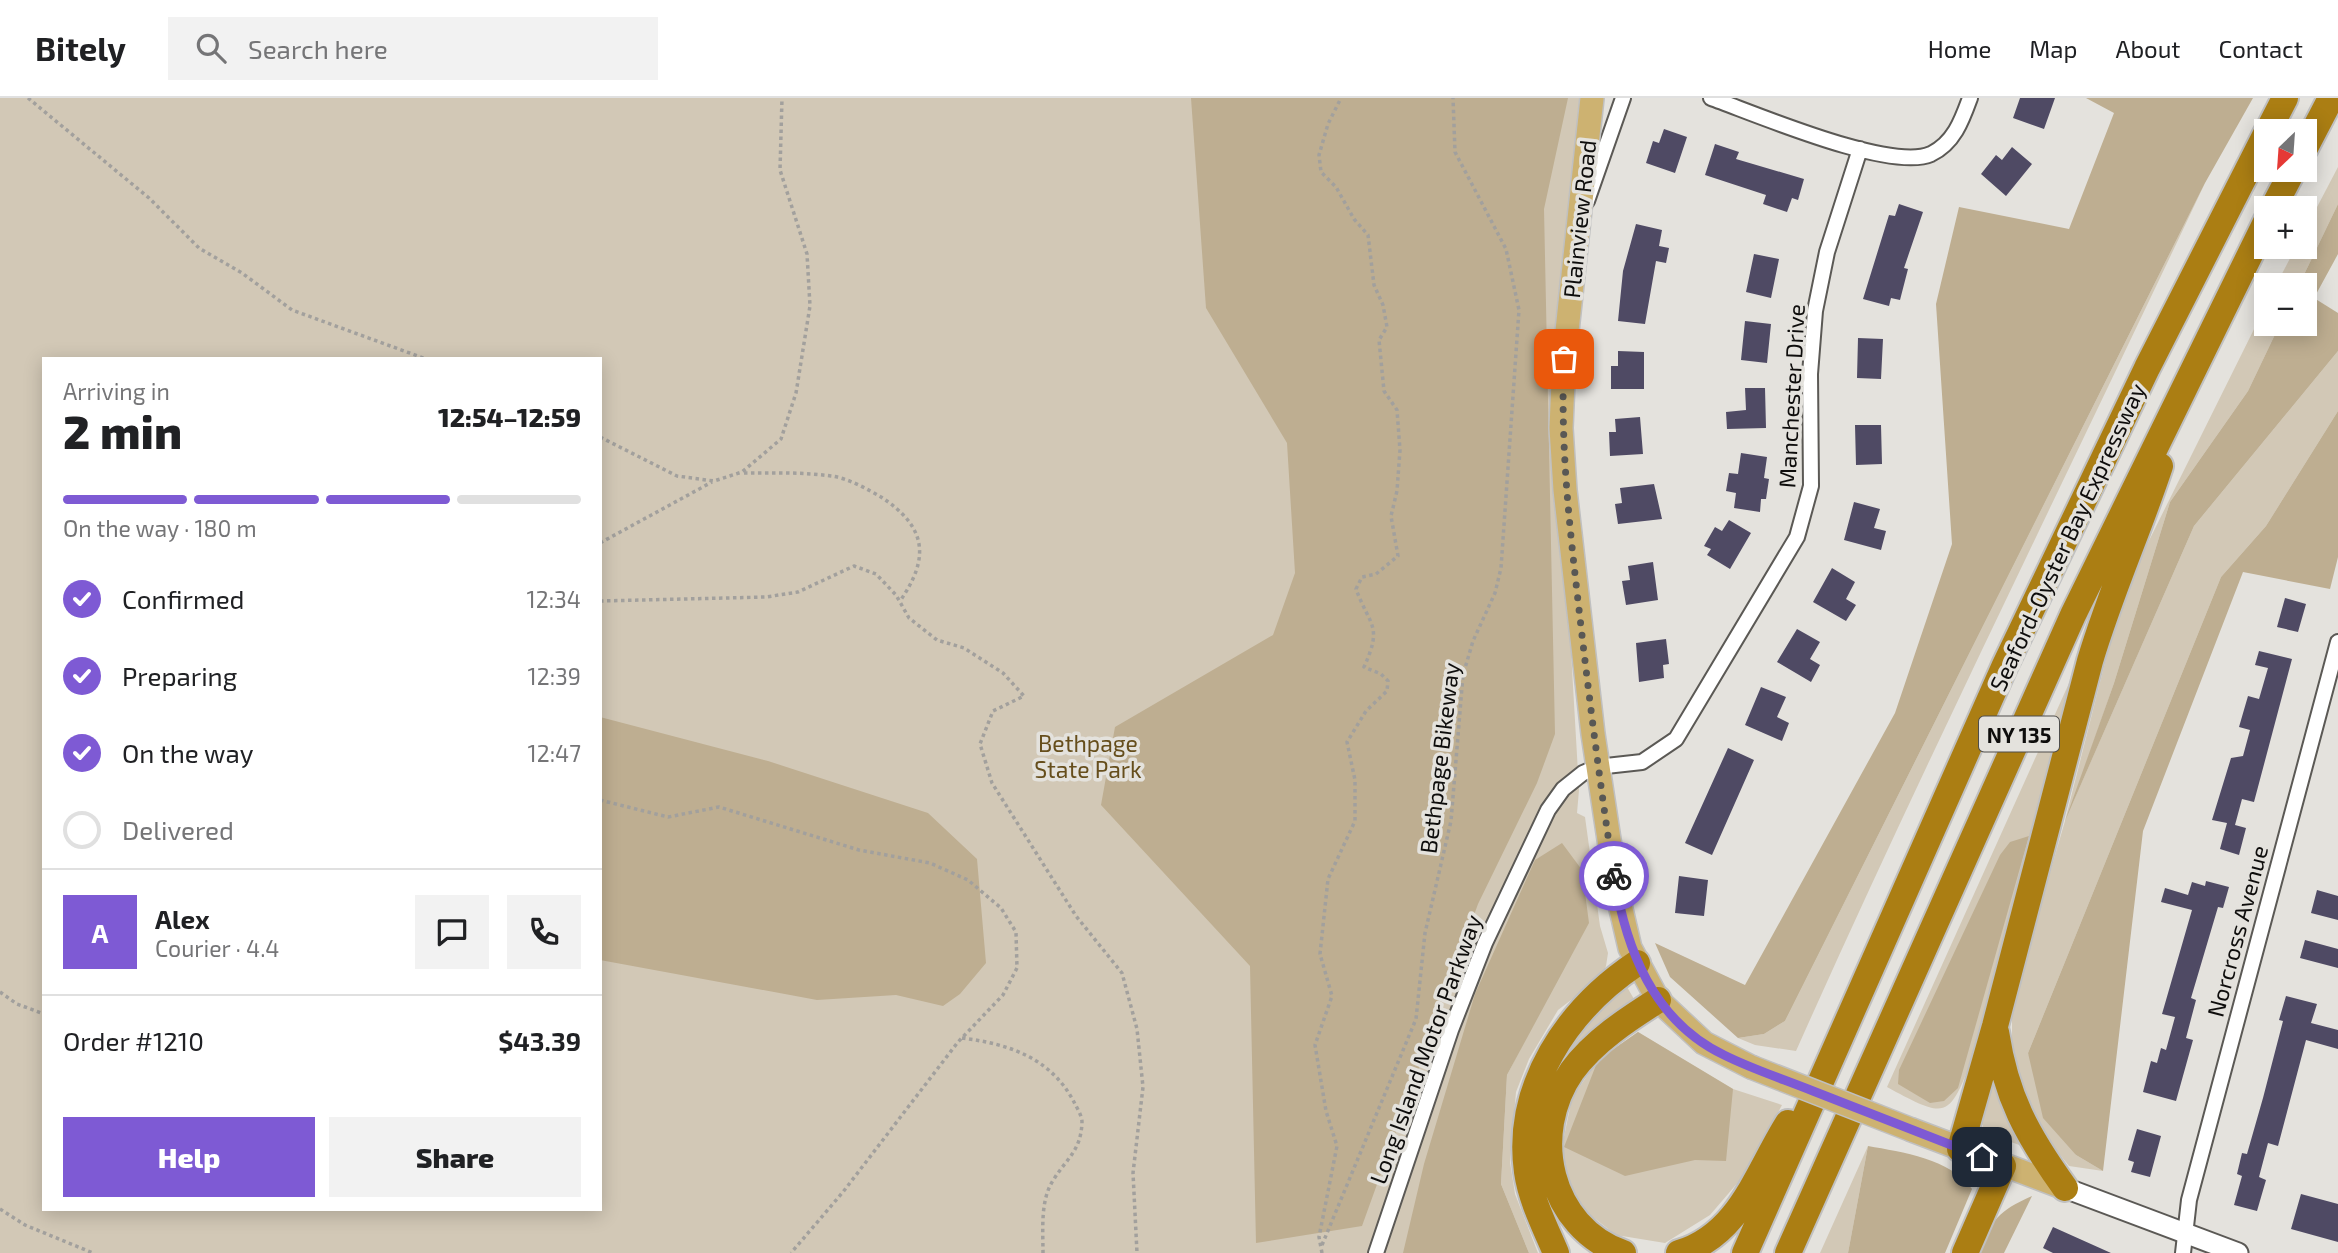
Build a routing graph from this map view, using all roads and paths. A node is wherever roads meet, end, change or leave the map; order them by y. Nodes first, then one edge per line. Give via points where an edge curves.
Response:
1 (28, 98) edge
2 (782, 98) edge
3 (1341, 98) edge
4 (1453, 98) edge
5 (1592, 98) edge
6 (1623, 98) edge
7 (1711, 98) edge
8 (1969, 98) edge
9 (2285, 98) edge
10 (2331, 98) edge
11 (2274, 119) edge
12 (2317, 125) edge
13 (1860, 149) junction
14 (2254, 158) edge
15 (1579, 222) junction
16 (2254, 246) edge
17 (421, 357) edge
18 (2188, 378) junction
19 (602, 438) edge
20 (742, 472) junction
21 (714, 481) junction
22 (602, 542) edge
23 (602, 601) edge
24 (900, 601) junction
25 (2338, 642) edge
26 (1597, 767) junction
27 (602, 800) edge
28 (1637, 963) junction
29 (0, 992) edge
30 (1658, 1000) junction
31 (42, 1013) edge
32 (1995, 1026) junction
33 (962, 1038) junction
34 (1834, 1050) junction
35 (1960, 1149) junction
36 (2003, 1166) junction
37 (2066, 1188) junction
38 (0, 1209) edge
39 (2184, 1232) junction
40 (1321, 1251) edge
41 (93, 1253) edge
42 (790, 1253) edge
43 (1043, 1253) edge
44 (1137, 1253) edge
45 (1376, 1253) edge
46 (1556, 1253) edge
47 (1623, 1253) edge
48 (1679, 1253) edge
49 (1745, 1253) edge
50 (1788, 1253) edge
51 (1965, 1253) edge
52 (2183, 1253) edge
53 (2238, 1253) edge

1 - 17 path via 149,198 199,248 292,310
2 - 20 path via 780,170 807,254 810,306 796,393 781,439
3 - 40 path via 1319,155 1321,172 1368,235 1374,285 1387,327 1379,340 1384,391 1396,410 1400,450 1391,516 1398,556 1376,574 1362,577 1356,589 1375,625 1373,649 1364,667 1388,681 1387,691 1366,711 1347,742 1356,780 1355,821 1328,880 1320,954 1332,996 1315,1045 1326,1111 1338,1146 1319,1237
4 - 40 path, Bethpage Bikeway via 1455,152 1506,250 1519,310 1501,568 1464,675 1451,821 1426,933 1416,1020
5 - 15 main road, Plainview Road
6 - 15 street
7 - 13 street
8 - 13 street via 1953,136 1933,153 1900,159
9 - 11 highway, Seaford-Oyster Bay Expressway / NY 135
10 - 12 highway
13 - 26 street, Manchester Drive via 1827,252 1815,311 1810,374 1811,486 1797,537 1676,739 1642,762
14 - 34 highway, Seaford-Oyster Bay Expressway / NY 135 via 2147,368 2005,665
15 - 26 main road, Plainview Road via 1561,428
16 - 18 highway, Seaford-Oyster Bay Expressway / NY 135
18 - 32 highway via 2090,661
18 - 50 highway, Seaford-Oyster Bay Expressway / NY 135 via 2032,705
19 - 21 path via 677,476
20 - 21 path
20 - 24 path via 835,476 872,491 900,510 916,529 921,552 915,578
21 - 22 path
23 - 24 path via 766,597 798,592 854,566 876,574
24 - 44 path via 909,618 937,640 964,648 1003,673 1024,696 993,711 980,744 992,783 1076,916 1122,973 1137,1029 1143,1087 1133,1173
25 - 39 street, Norcross Avenue
26 - 28 main road, Plainview Road via 1620,914
26 - 45 street, Long Island Motor Parkway via 1563,789 1548,810 1485,943
27 - 33 path via 668,817 719,807 859,850 930,863 968,880 1001,908 1016,932 1017,968 1003,995
28 - 30 main road, Plainview Road
28 - 46 highway via 1608,985 1564,1031 1544,1065 1531,1101 1526,1137 1528,1174
29 - 31 path
30 - 35 main road, Plainview Road, bridge via 1704,1043 1751,1067
30 - 47 highway via 1612,1031 1575,1068 1558,1098 1550,1136 1552,1175 1563,1206 1583,1230
32 - 35 highway
32 - 37 highway via 2004,1078 2017,1113
33 - 42 path
33 - 43 path via 999,1043 1033,1057 1065,1086 1083,1120 1076,1150 1053,1180 1043,1211
34 - 48 highway via 1737,1213 1715,1237
34 - 49 highway, Seaford-Oyster Bay Expressway / NY 135
35 - 36 main road, Plainview Road
36 - 37 main road, Plainview Road
36 - 51 highway
37 - 39 main road
38 - 41 path
39 - 52 street, Norcross Avenue
39 - 53 main road

